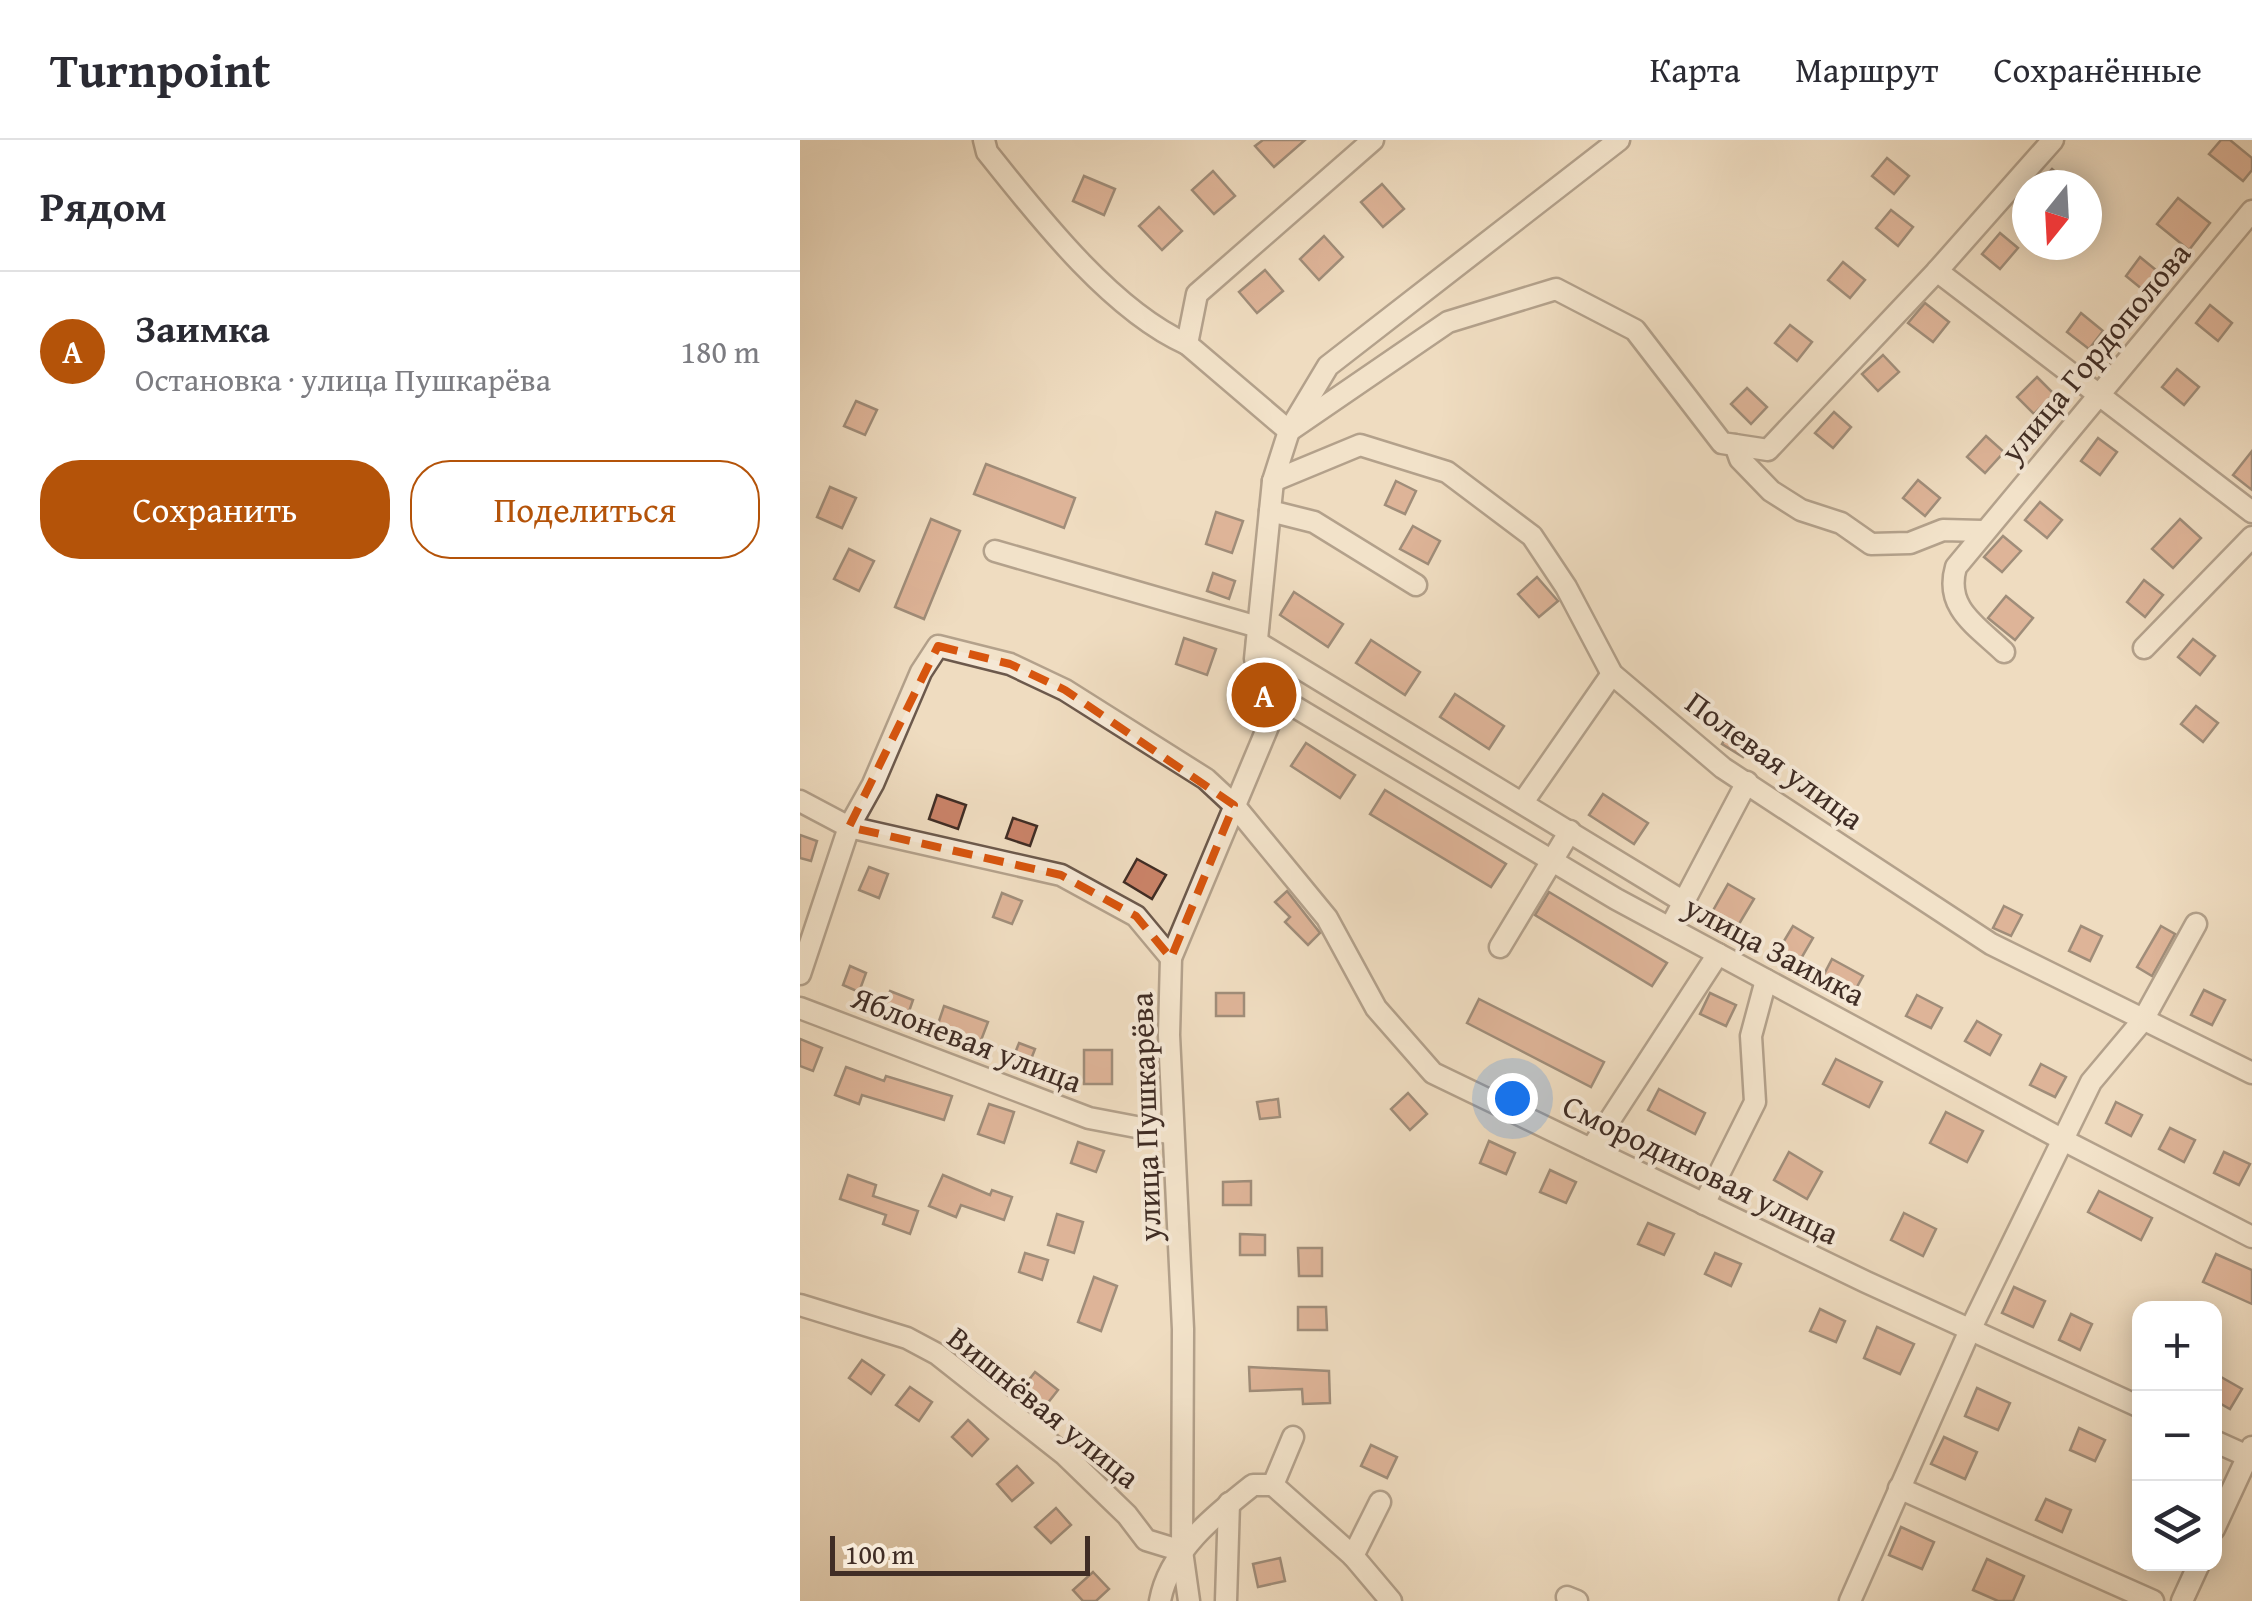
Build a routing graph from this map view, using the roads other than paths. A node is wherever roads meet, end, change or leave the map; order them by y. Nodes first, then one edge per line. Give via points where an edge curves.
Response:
1 (984, 140) edge
2 (1373, 140) edge
3 (1618, 140) edge
4 (2053, 140) edge
5 (2252, 211) edge
6 (1937, 270) junction
7 (1187, 344) junction
8 (2099, 398) junction
9 (1289, 430) junction
10 (1735, 445) junction
11 (1273, 481) junction
12 (1270, 511) junction
13 (2252, 512) edge
14 (1982, 530) junction
15 (2252, 536) edge
16 (995, 551) dead end
17 (1416, 585) dead end
18 (1257, 643) junction
19 (2144, 648) dead end
20 (2004, 652) dead end
21 (1612, 674) junction
22 (1280, 698) junction
23 (1747, 782) junction
24 (800, 801) edge
25 (1523, 802) junction
26 (1234, 804) junction
27 (849, 827) junction
28 (1570, 831) junction
29 (1551, 860) junction
30 (1684, 902) junction
31 (2196, 924) dead end
32 (1670, 928) junction
33 (1500, 948) dead end
34 (1718, 954) junction
35 (1172, 958) junction
36 (800, 974) edge
37 (1766, 980) junction
38 (800, 1008) edge
39 (2143, 1020) junction
40 (2252, 1074) edge
41 (1173, 1134) junction
42 (2065, 1141) junction
43 (1591, 1149) junction
44 (1704, 1204) junction
45 (2252, 1237) edge
46 (800, 1305) edge
47 (1970, 1330) junction
48 (2132, 1403) edge
49 (1293, 1437) dead end
50 (2222, 1444) edge
51 (2250, 1454) edge
52 (1273, 1485) junction
53 (1900, 1488) junction
54 (1380, 1502) dead end
55 (1230, 1503) junction
56 (2222, 1512) edge
57 (1182, 1551) junction
58 (1353, 1556) junction
59 (2196, 1571) edge
60 (1191, 1600) edge
61 (1160, 1601) edge
62 (1226, 1601) edge
63 (1391, 1601) edge
64 (1850, 1601) edge
65 (2153, 1601) edge
66 (2182, 1601) edge

1 - 7 street via 1056,239 1163,333
2 - 7 street via 1197,294
3 - 9 street via 1328,366
4 - 6 street
5 - 8 street, улица Гордополова
6 - 8 street
6 - 10 street via 1768,450
7 - 9 street
8 - 13 street
8 - 14 street, улица Гордополова
9 - 10 street via 1448,322 1556,289 1635,330 1722,443
9 - 11 street
10 - 14 street via 1771,491 1871,544
11 - 12 street
11 - 21 street, Полевая улица via 1360,445 1447,472 1532,536
12 - 17 street via 1314,522
12 - 18 street
14 - 20 street, улица Гордополова via 1956,567 1951,592 1956,607
15 - 19 street
16 - 18 street
18 - 22 street
18 - 25 street
21 - 23 street, Полевая улица
21 - 25 street
22 - 26 street, улица Пушкарёва
22 - 29 street, улица Заимка
23 - 30 street
23 - 39 street, Полевая улица via 1991,944
24 - 27 street
25 - 28 street
26 - 27 street, Смородиновая улица via 1206,779 1065,690 1010,664 938,646
26 - 35 street, улица Пушкарёва
26 - 43 street, Смородиновая улица via 1327,918 1376,1008 1434,1074
27 - 35 street via 1061,875 1136,916
27 - 36 street
28 - 29 street
28 - 30 street
29 - 32 street, улица Заимка
29 - 33 street
30 - 32 street
31 - 39 street
32 - 34 street, улица Заимка
34 - 37 street, улица Заимка
34 - 43 street
35 - 41 street, улица Пушкарёва
37 - 42 street, улица Заимка
37 - 44 street via 1752,1036 1755,1102
38 - 41 street, Яблоневая улица via 1089,1118
39 - 40 street, Полевая улица
39 - 42 street via 2091,1082
41 - 57 street, улица Пушкарёва
42 - 45 street, улица Заимка
42 - 47 street
43 - 44 street, Смородиновая улица
44 - 47 street, Смородиновая улица
46 - 57 street, Вишнёвая улица via 938,1354 1065,1455 1146,1540
47 - 48 street, Смородиновая улица
47 - 53 street
49 - 52 street
50 - 51 street
51 - 56 street
52 - 55 street via 1253,1485
52 - 58 street
53 - 64 street
53 - 65 street
54 - 58 street
55 - 57 street
55 - 62 street
57 - 60 street, улица Пушкарёва
57 - 61 street via 1164,1578
58 - 63 street
59 - 66 street

